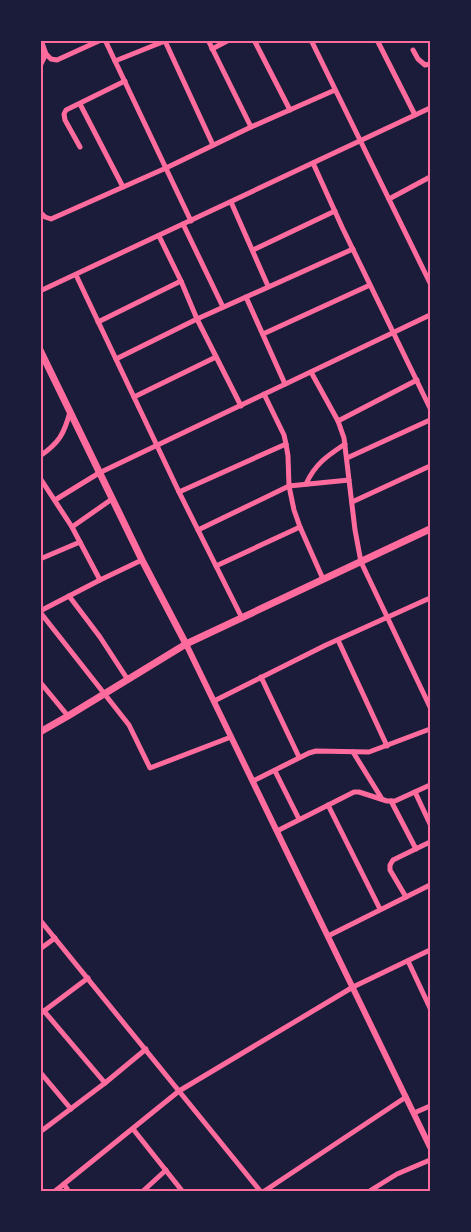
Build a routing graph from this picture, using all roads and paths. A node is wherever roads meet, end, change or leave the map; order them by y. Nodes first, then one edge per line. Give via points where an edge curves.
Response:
1 (41, 40) edge
2 (103, 40) edge
3 (208, 40) edge
4 (254, 40) edge
5 (311, 40) edge
6 (377, 40) edge
7 (166, 41) edge
8 (226, 41) edge
9 (212, 49) junction
10 (413, 50) dead end
11 (46, 54) junction
12 (115, 61) junction
13 (430, 64) edge
14 (40, 66) edge
15 (125, 81) junction
16 (335, 90) junction
17 (80, 104) junction
18 (430, 108) edge
19 (290, 110) junction
20 (415, 115) junction
21 (251, 127) junction
22 (361, 141) junction
23 (213, 145) junction
24 (80, 147) dead end
25 (313, 164) junction
26 (166, 168) junction
27 (430, 177) edge
28 (123, 187) junction
29 (389, 199) junction
30 (231, 202) junction
31 (335, 211) junction
32 (40, 212) edge
33 (191, 221) junction
34 (183, 225) junction
35 (159, 236) junction
36 (352, 249) junction
37 (253, 250) junction
38 (76, 275) junction
39 (429, 275) edge
40 (181, 281) junction
41 (430, 283) edge
42 (370, 285) junction
43 (268, 286) junction
44 (40, 291) edge
45 (246, 297) junction
46 (223, 307) junction
47 (430, 315) edge
48 (197, 319) junction
49 (98, 322) junction
50 (394, 332) junction
51 (263, 334) junction
52 (40, 350) edge
53 (216, 357) junction
54 (116, 359) junction
55 (311, 372) junction
56 (417, 381) junction
57 (285, 384) junction
58 (264, 394) junction
59 (134, 397) junction
60 (241, 406) junction
61 (430, 408) edge
62 (70, 411) junction
63 (430, 420) edge
64 (338, 421) junction
65 (286, 444) junction
66 (345, 444) junction
67 (157, 446) junction
68 (40, 456) edge
69 (347, 458) junction
70 (430, 466) edge
71 (99, 473) junction
72 (40, 478) edge
73 (350, 480) junction
74 (306, 484) junction
75 (289, 486) junction
76 (179, 492) junction
77 (112, 499) junction
78 (55, 500) junction
79 (352, 502) junction
80 (72, 527) junction
81 (300, 527) junction
82 (430, 529) edge
83 (198, 531) junction
84 (80, 542) junction
85 (40, 559) edge
86 (142, 560) junction
87 (361, 562) junction
88 (216, 566) junction
89 (323, 579) junction
90 (100, 580) junction
91 (69, 596) junction
92 (430, 598) edge
93 (40, 611) edge
94 (388, 617) junction
95 (242, 618) junction
96 (338, 640) junction
97 (186, 644) junction
98 (261, 677) junction
99 (128, 680) junction
100 (40, 682) edge
101 (104, 695) junction
102 (428, 697) edge
103 (213, 701) junction
104 (430, 707) edge
105 (69, 716) junction
106 (430, 729) edge
107 (40, 732) edge
108 (231, 737) junction
109 (387, 746) junction
110 (353, 752) junction
111 (299, 757) junction
112 (275, 771) junction
113 (253, 782) junction
114 (430, 785) edge
115 (415, 792) junction
116 (382, 799) junction
117 (392, 801) junction
118 (328, 805) junction
119 (299, 819) junction
120 (430, 824) edge
121 (277, 831) junction
122 (430, 842) edge
123 (416, 849) junction
124 (430, 885) edge
125 (406, 897) junction
126 (380, 909) junction
127 (40, 920) edge
128 (328, 936) junction
129 (55, 938) junction
130 (40, 949) edge
131 (430, 950) edge
132 (408, 961) junction
133 (87, 978) junction
134 (353, 987) junction
135 (430, 1008) edge
136 (42, 1013) edge
137 (146, 1049) junction
138 (40, 1072) edge
139 (105, 1083) junction
140 (179, 1091) junction
141 (406, 1097) junction
142 (430, 1106) edge
143 (71, 1108) junction
144 (414, 1113) junction
145 (133, 1129) junction
146 (40, 1132) edge
147 (430, 1147) edge
148 (430, 1160) edge
149 (166, 1170) junction
150 (64, 1184) junction
151 (54, 1191) edge
152 (69, 1191) edge
153 (142, 1191) edge
154 (183, 1191) edge
155 (262, 1191) edge
156 (368, 1191) edge

1 - 11 street
2 - 11 street via 57,60
2 - 12 street
3 - 9 street
4 - 19 street
5 - 16 street
6 - 20 street
7 - 12 street
7 - 23 street
8 - 9 street
9 - 21 street
10 - 13 street via 424,65
11 - 14 street
12 - 15 street
15 - 17 street
15 - 26 street
16 - 19 street
16 - 22 street
17 - 24 street via 64,114
17 - 28 street
18 - 20 street
19 - 21 street
20 - 22 street
21 - 23 street
22 - 25 street
22 - 29 street
23 - 26 street
25 - 30 street
25 - 31 street
26 - 28 street
26 - 33 street
27 - 29 street
28 - 32 street via 51,219
29 - 39 street
30 - 33 street
30 - 37 street
31 - 36 street
31 - 37 street
33 - 34 street
34 - 35 street
34 - 46 street
35 - 38 street
35 - 40 street
36 - 42 street
36 - 43 street
37 - 43 street
38 - 44 street
38 - 49 street
39 - 41 street
40 - 48 street
40 - 49 street
42 - 50 street
42 - 51 street
43 - 45 street
45 - 46 street
45 - 51 street
46 - 48 street
47 - 50 street
48 - 53 street
48 - 54 street
49 - 54 street
50 - 55 street
50 - 56 street
51 - 57 street
52 - 62 main road
53 - 59 street
53 - 60 street
54 - 59 street
55 - 57 street
55 - 64 street
56 - 61 street
56 - 64 street
57 - 58 street
58 - 60 street
58 - 65 street
59 - 67 street
60 - 67 street
62 - 68 street via 55,446
62 - 71 main road
63 - 69 street
64 - 66 street
65 - 75 street
65 - 76 street
66 - 69 street
66 - 74 street via 326,457
67 - 71 street
67 - 76 street
69 - 73 street
70 - 79 street
71 - 77 main road
71 - 78 street
72 - 78 street
73 - 74 street
73 - 79 street
74 - 75 street
75 - 81 street
75 - 83 street
76 - 83 street
77 - 80 street
77 - 86 main road
78 - 80 street
79 - 87 street
80 - 84 street
81 - 88 street
81 - 89 street
82 - 87 main road
83 - 88 street
84 - 85 street
84 - 90 street
86 - 90 street
86 - 97 main road
87 - 89 main road
87 - 94 street
88 - 95 street
89 - 95 main road
90 - 91 street
91 - 93 street
91 - 99 street
92 - 94 street
93 - 101 street
94 - 96 street
94 - 102 street
95 - 97 main road
96 - 98 street
96 - 109 street
97 - 99 main road
97 - 103 street
98 - 103 street
98 - 111 street
99 - 101 main road
100 - 105 street
101 - 105 main road
101 - 108 street via 129,725 150,768
102 - 104 street
103 - 108 street
105 - 107 main road
106 - 109 street
108 - 113 street
109 - 110 street
110 - 111 street via 316,751
110 - 116 street
111 - 112 street
112 - 113 street
112 - 119 street
113 - 121 street
114 - 115 street
115 - 117 street
115 - 120 street
116 - 117 street
116 - 118 street via 354,792
117 - 123 street
118 - 119 street
118 - 126 street
119 - 121 street
121 - 128 street
122 - 123 street
123 - 125 street via 390,865
124 - 125 street
125 - 126 street
126 - 128 street
127 - 129 street
128 - 134 street
129 - 130 street
129 - 133 street
131 - 132 street
132 - 134 street
132 - 135 street
133 - 136 street
133 - 137 street
134 - 140 street
134 - 141 street
136 - 139 street
137 - 139 street
137 - 140 street
138 - 143 street
139 - 143 street
140 - 145 street
140 - 155 street
141 - 144 street
141 - 155 street
142 - 144 street
143 - 146 street
144 - 147 street
145 - 149 street
145 - 150 street
148 - 156 street
149 - 153 street
149 - 154 street
150 - 151 street
150 - 152 street

